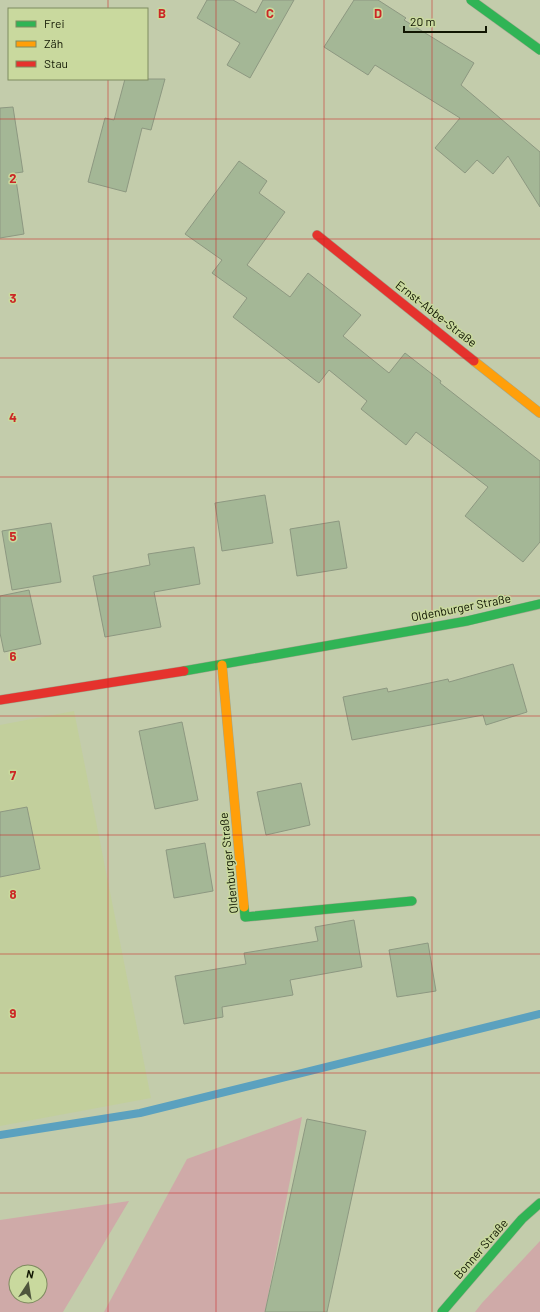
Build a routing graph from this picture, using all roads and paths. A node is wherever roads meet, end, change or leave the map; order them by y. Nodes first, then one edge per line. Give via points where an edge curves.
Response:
1 (471, 0) edge
2 (540, 50) edge
3 (316, 235) dead end
4 (540, 413) edge
5 (540, 604) edge
6 (222, 665) junction
7 (0, 700) edge
8 (412, 901) dead end
9 (540, 1203) edge
10 (442, 1312) edge

1 - 2 street
3 - 4 street, Ernst-Abbe-Straße
5 - 6 street, Oldenburger Straße via 467,621
6 - 7 street, Oldenburger Straße
6 - 8 street, Oldenburger Straße via 245,917
9 - 10 street, Bonner Straße via 522,1219

